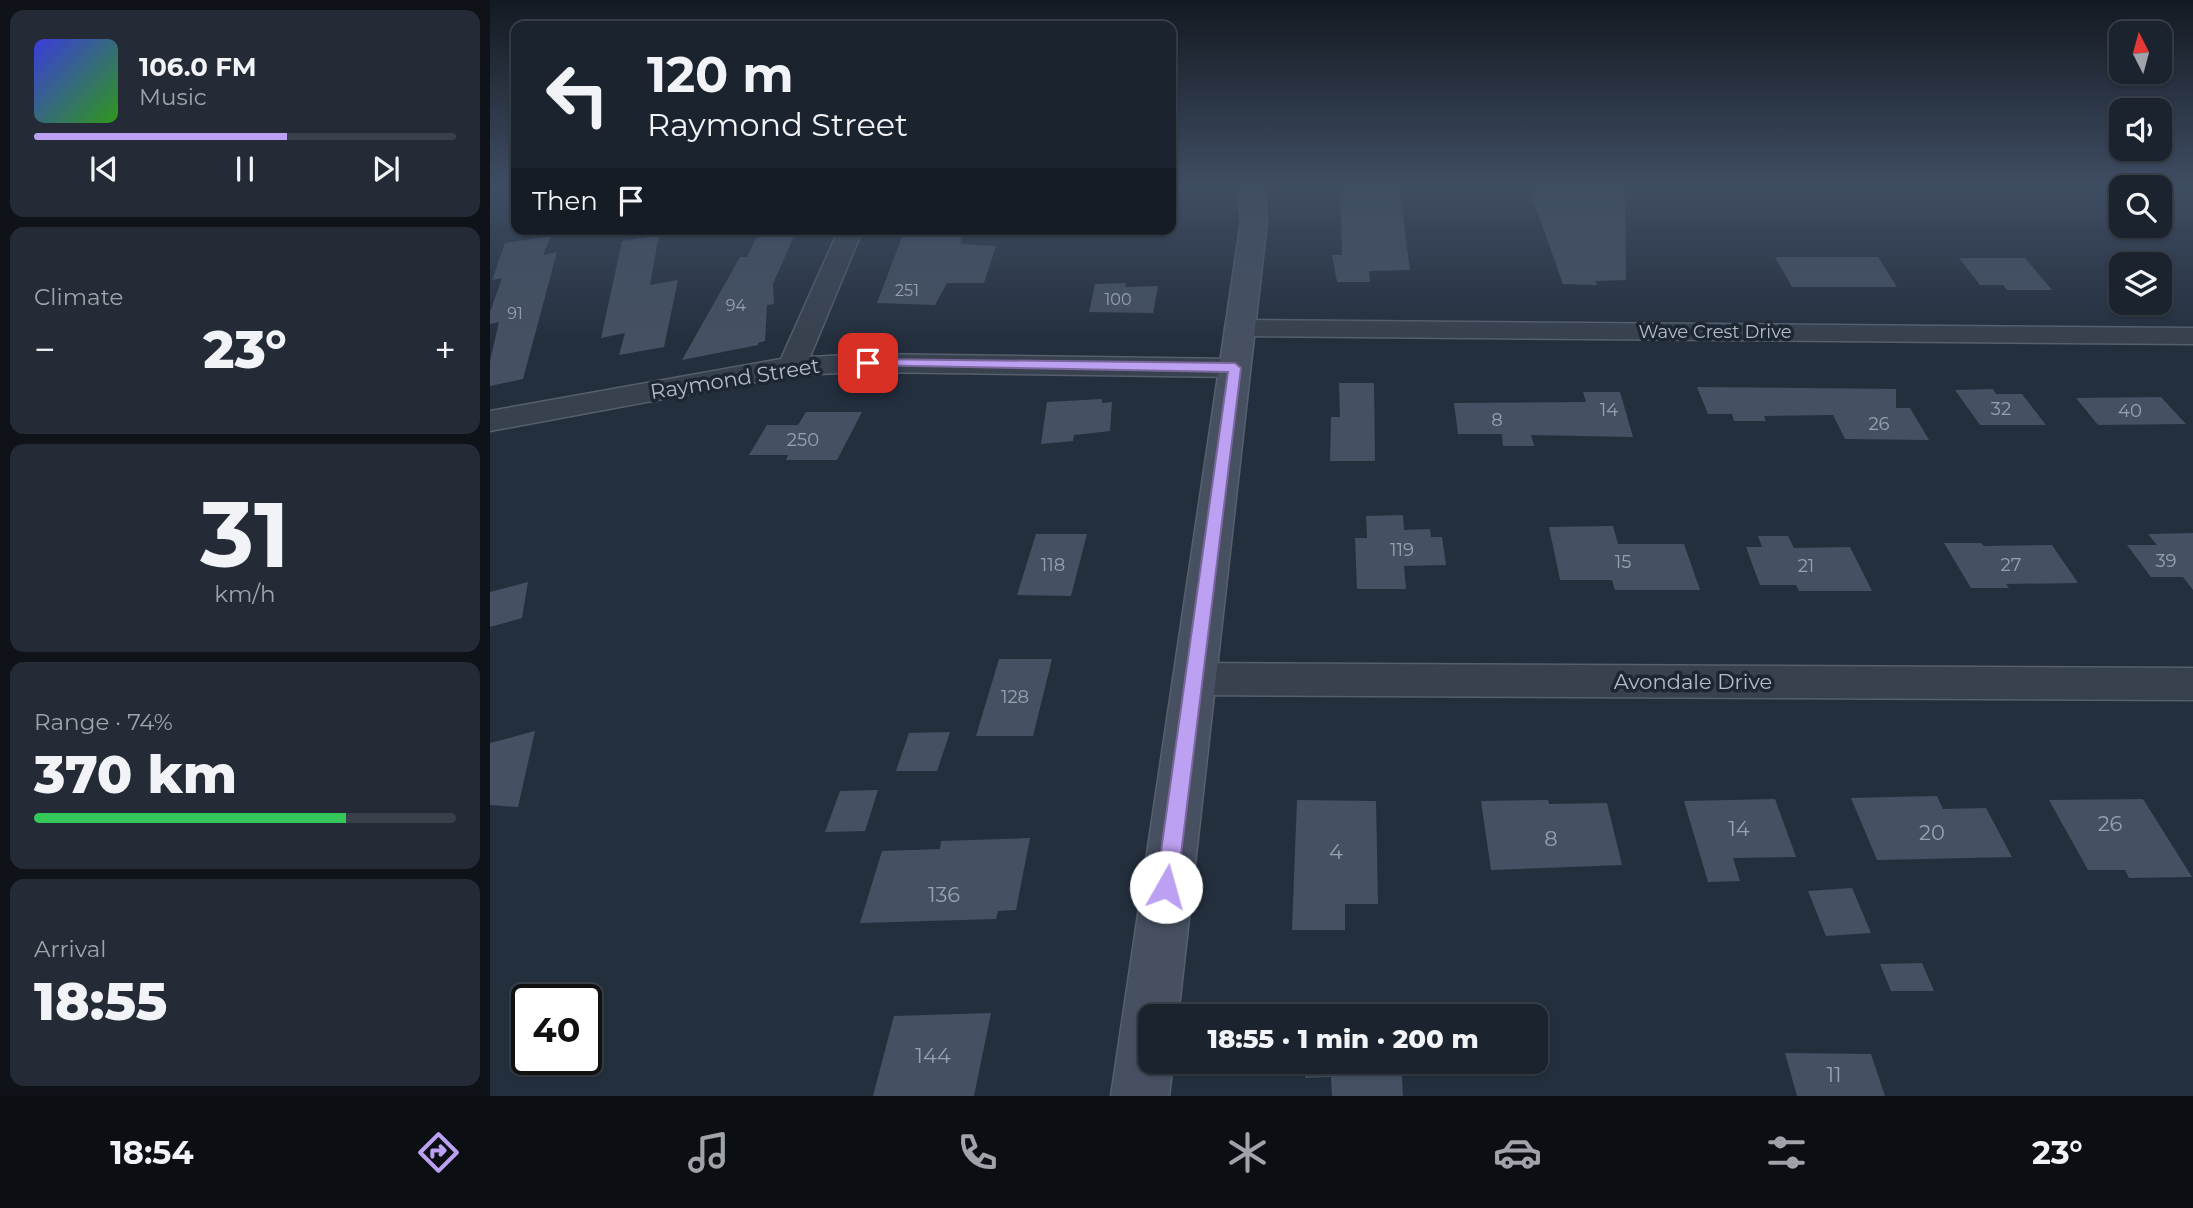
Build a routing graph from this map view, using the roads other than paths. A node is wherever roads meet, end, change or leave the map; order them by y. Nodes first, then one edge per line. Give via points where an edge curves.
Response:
1 (847, 237) edge
2 (1252, 237) edge
3 (1238, 328) junction
4 (2193, 336) edge
5 (792, 366) junction
6 (1235, 368) junction
7 (490, 421) edge
8 (1192, 679) junction
9 (2193, 684) edge
10 (1152, 1004) edge
11 (1143, 1074) edge
12 (1140, 1096) edge

1 - 5 street
2 - 3 street
3 - 4 street, Wave Crest Drive
3 - 6 street
5 - 6 street, Raymond Street
5 - 7 street, Raymond Street
6 - 8 street
8 - 9 street, Avondale Drive
8 - 10 street
11 - 12 street

